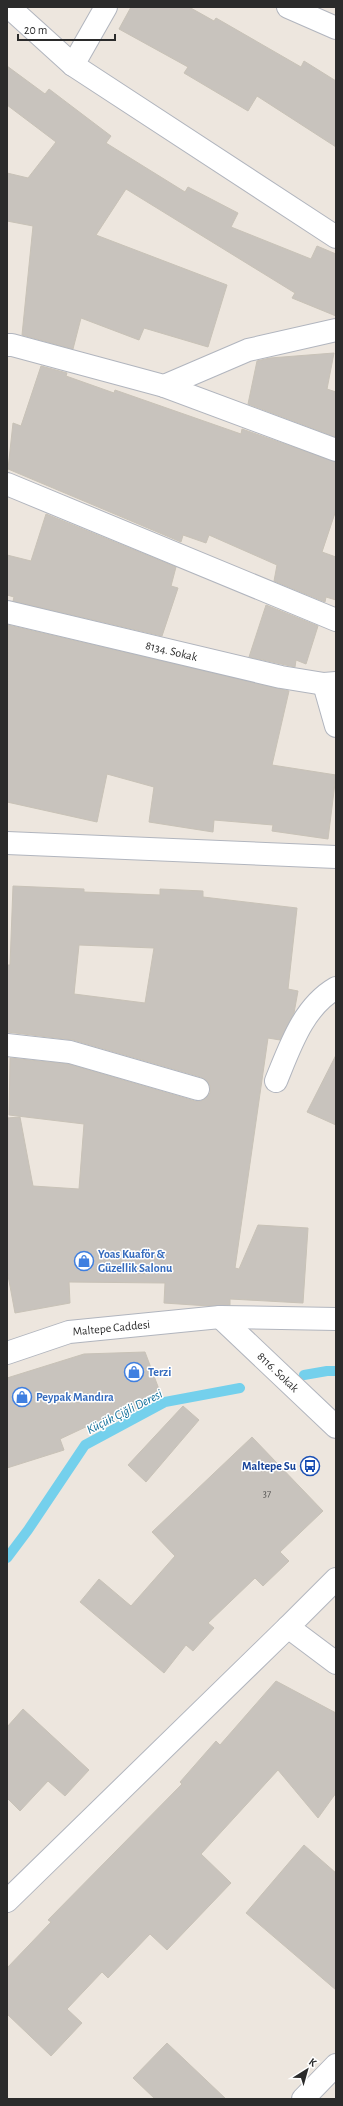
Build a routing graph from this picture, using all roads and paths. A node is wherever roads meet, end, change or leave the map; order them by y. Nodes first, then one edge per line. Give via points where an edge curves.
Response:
1 (9, 7) edge
2 (106, 7) edge
3 (288, 7) edge
4 (336, 28) edge
5 (72, 65) junction
6 (336, 237) edge
7 (336, 330) edge
8 (9, 344) edge
9 (164, 386) junction
10 (336, 450) edge
11 (7, 484) edge
12 (7, 612) edge
13 (336, 620) edge
14 (330, 683) edge
15 (336, 726) edge
16 (7, 843) edge
17 (336, 857) edge
18 (336, 988) edge
19 (7, 1045) edge
20 (276, 1080) dead end
21 (198, 1089) dead end
22 (220, 1317) junction
23 (336, 1319) edge
24 (7, 1353) edge
25 (336, 1427) edge
26 (336, 1579) edge
27 (288, 1627) junction
28 (336, 1663) edge
29 (7, 1901) edge
30 (336, 2065) edge
31 (303, 2099) edge

1 - 5 street
2 - 5 street
3 - 4 street
5 - 6 street
7 - 9 street via 248,350
8 - 9 street
9 - 10 street
11 - 13 street
12 - 14 street, 8134. Sokak via 282,677
14 - 15 street
16 - 17 street
18 - 20 street via 327,993 301,1023
19 - 21 street via 70,1052
22 - 23 street, Maltepe Caddesi
22 - 24 street, Maltepe Caddesi via 69,1332
22 - 25 street, 8116. Sokak
26 - 27 street
27 - 28 street
27 - 29 street
30 - 31 street

